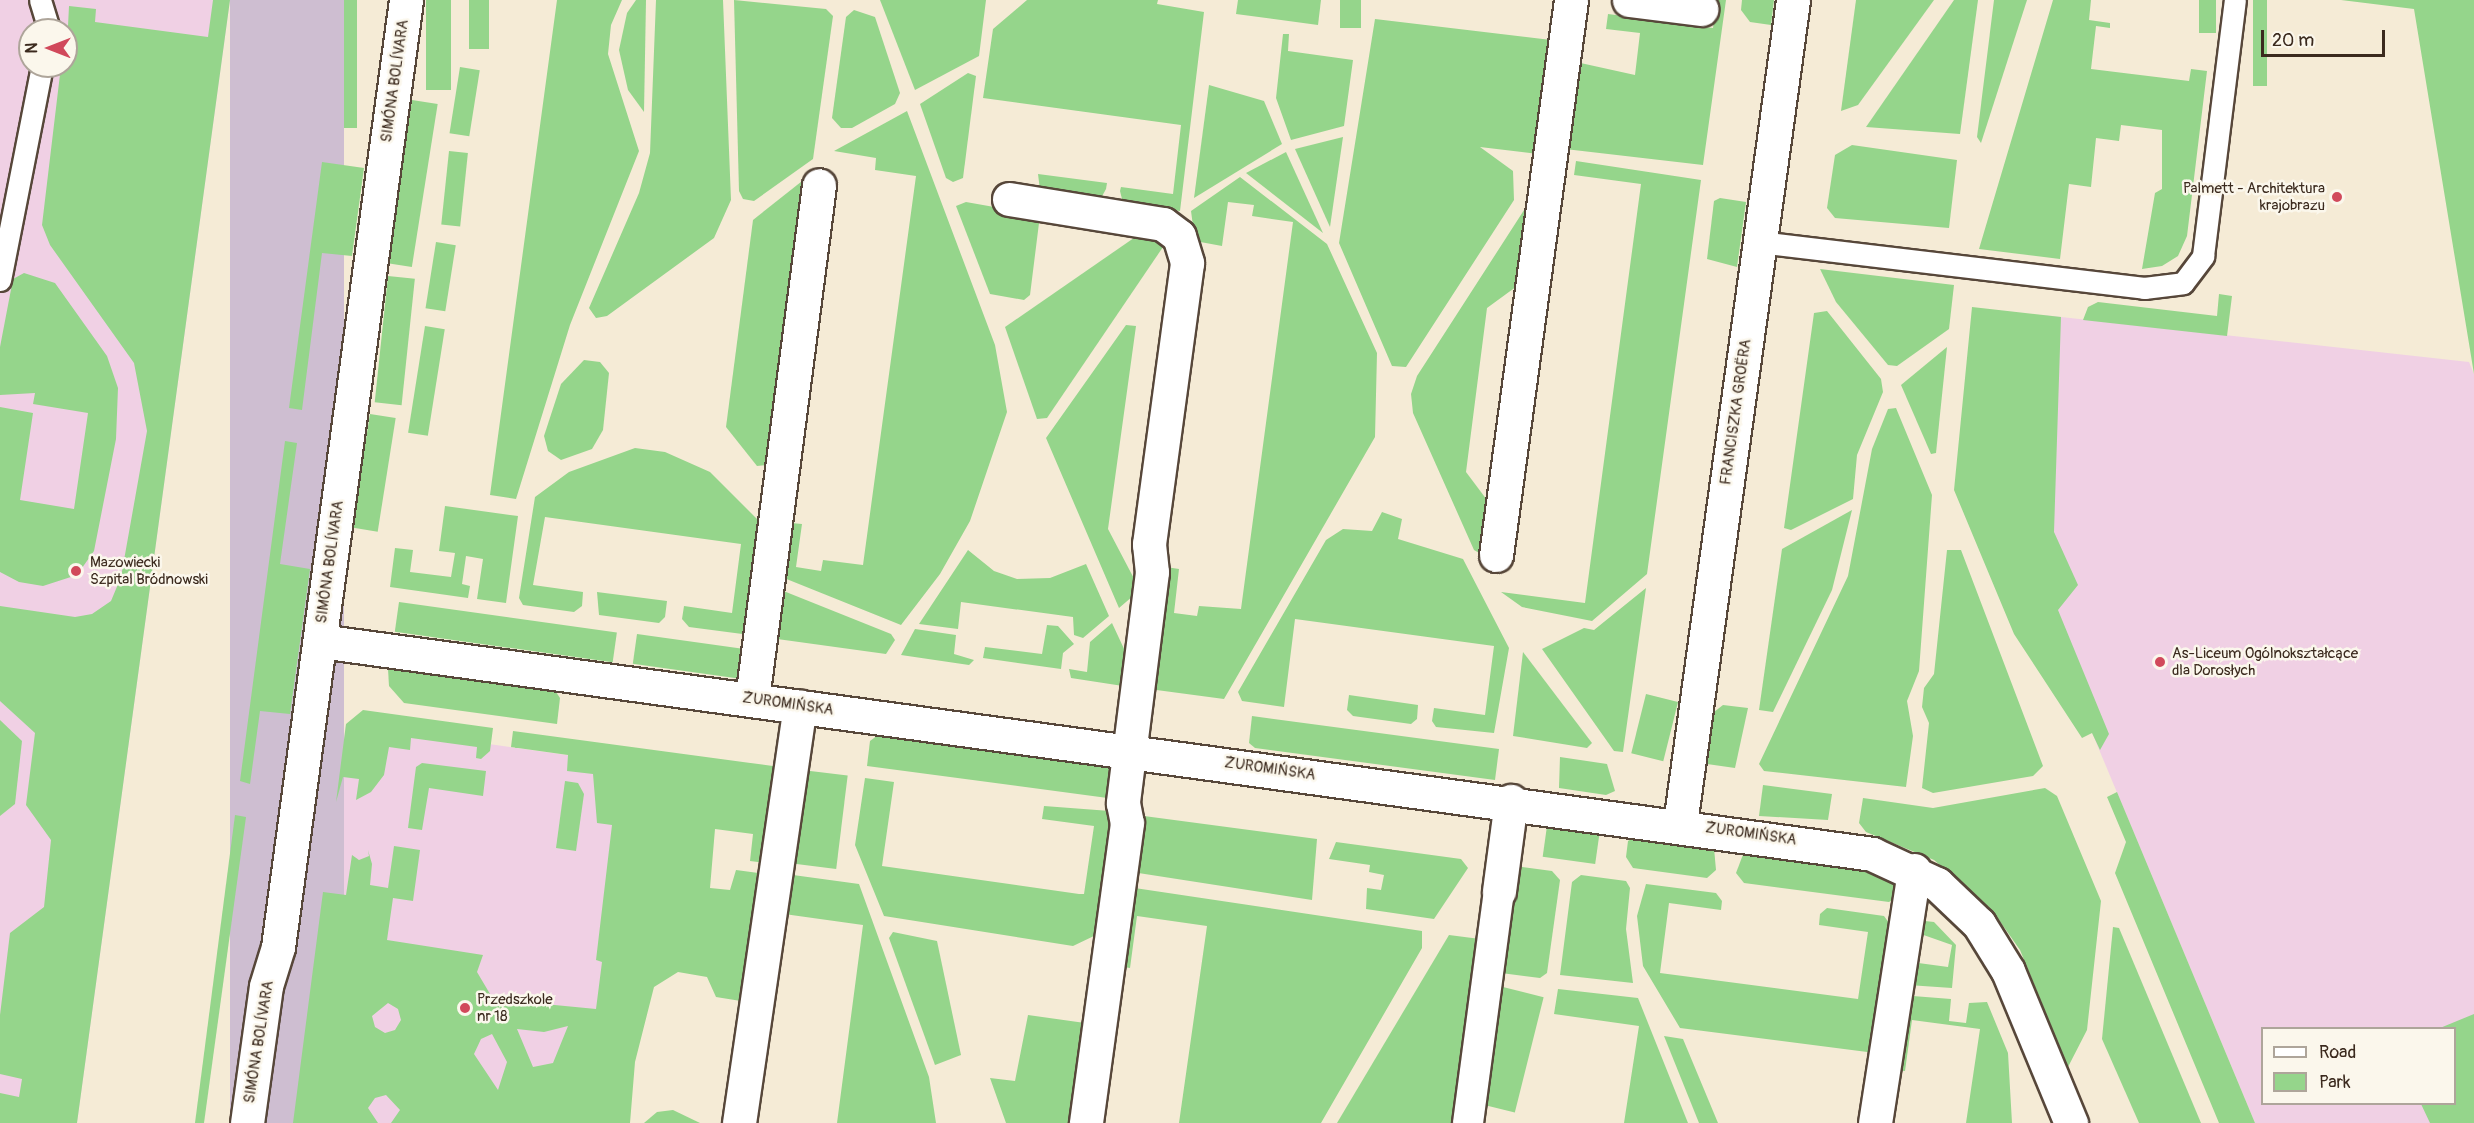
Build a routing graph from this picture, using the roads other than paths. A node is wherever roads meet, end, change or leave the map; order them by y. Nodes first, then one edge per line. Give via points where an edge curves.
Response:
1 (40, 0) edge
2 (405, 0) edge
3 (1570, 0) edge
4 (1629, 0) edge
5 (1792, 0) edge
6 (2235, 0) edge
7 (1701, 9) dead end
8 (45, 18) edge
9 (40, 78) edge
10 (819, 185) dead end
11 (1009, 199) dead end
12 (1760, 242) junction
13 (0, 280) edge
14 (1496, 555) dead end
15 (320, 641) junction
16 (752, 699) junction
17 (800, 706) junction
18 (1129, 751) junction
19 (1511, 801) junction
20 (1680, 824) junction
21 (1914, 870) junction
22 (1499, 891) joint
23 (247, 1123) edge
24 (739, 1123) edge
25 (1086, 1123) edge
26 (1468, 1123) edge
27 (1875, 1123) edge
28 (2071, 1123) edge

1 - 8 lane
2 - 15 street, SIMÓNA BOLÍVARA
3 - 14 street
4 - 7 street
5 - 12 street, FRANCISZKA GROËRA
6 - 12 lane via 2203,256 2183,283 2144,288
9 - 13 lane
10 - 16 street
11 - 18 street via 1158,222 1177,234 1185,250 1187,269 1149,544 1152,572
12 - 20 street, FRANCISZKA GROËRA
15 - 16 street, ŻUROMIŃSKA
15 - 23 street, SIMÓNA BOLÍVARA via 278,947 266,986
16 - 17 street, ŻUROMIŃSKA
17 - 18 street, ŻUROMIŃSKA
17 - 24 street
18 - 19 street, ŻUROMIŃSKA
18 - 25 street via 1123,803 1127,823
19 - 20 street, ŻUROMIŃSKA
19 - 22 street
20 - 21 street, ŻUROMIŃSKA via 1842,846
21 - 27 street
21 - 28 street, ŻUROMIŃSKA via 1969,912 1998,952
22 - 26 street

